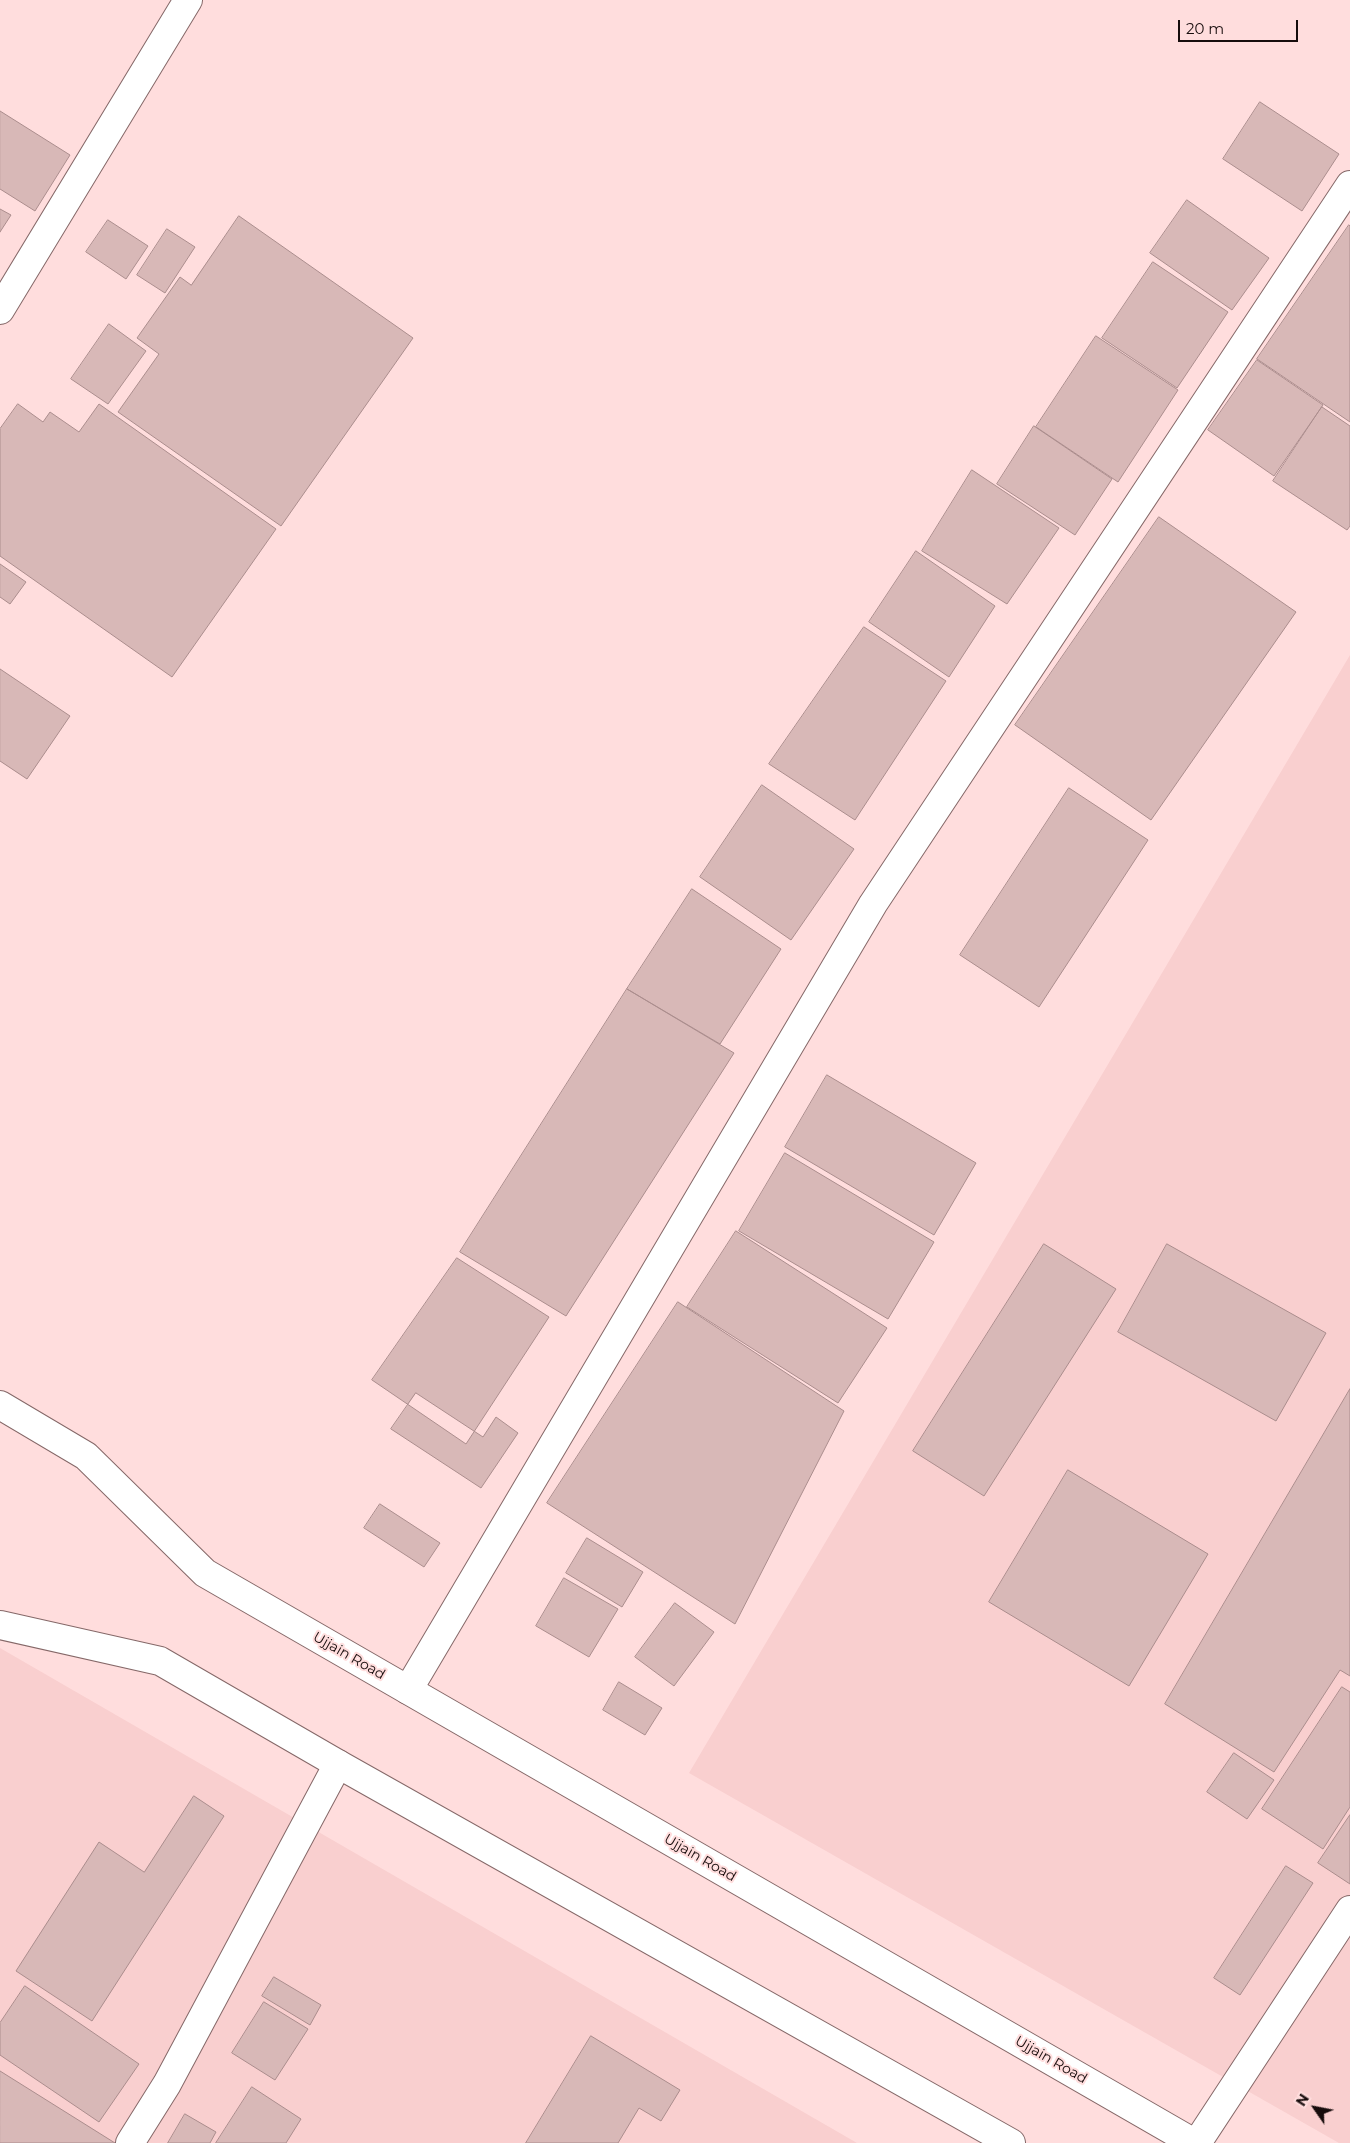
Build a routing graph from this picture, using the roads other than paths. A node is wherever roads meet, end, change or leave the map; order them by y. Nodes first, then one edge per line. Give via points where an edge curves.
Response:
1 (188, 0) edge
2 (1350, 185) edge
3 (0, 310) edge
4 (0, 1405) edge
5 (0, 1624) edge
6 (408, 1690) junction
7 (338, 1764) junction
8 (1350, 1910) edge
9 (130, 2143) edge
10 (1011, 2143) edge
11 (1196, 2143) edge

1 - 3 main road
2 - 6 main road via 873,904
4 - 6 main road, Ujjain Road via 86,1456 205,1573
5 - 7 main road via 160,1661
6 - 11 main road, Ujjain Road
7 - 9 main road via 167,2084
7 - 10 main road
8 - 11 main road

